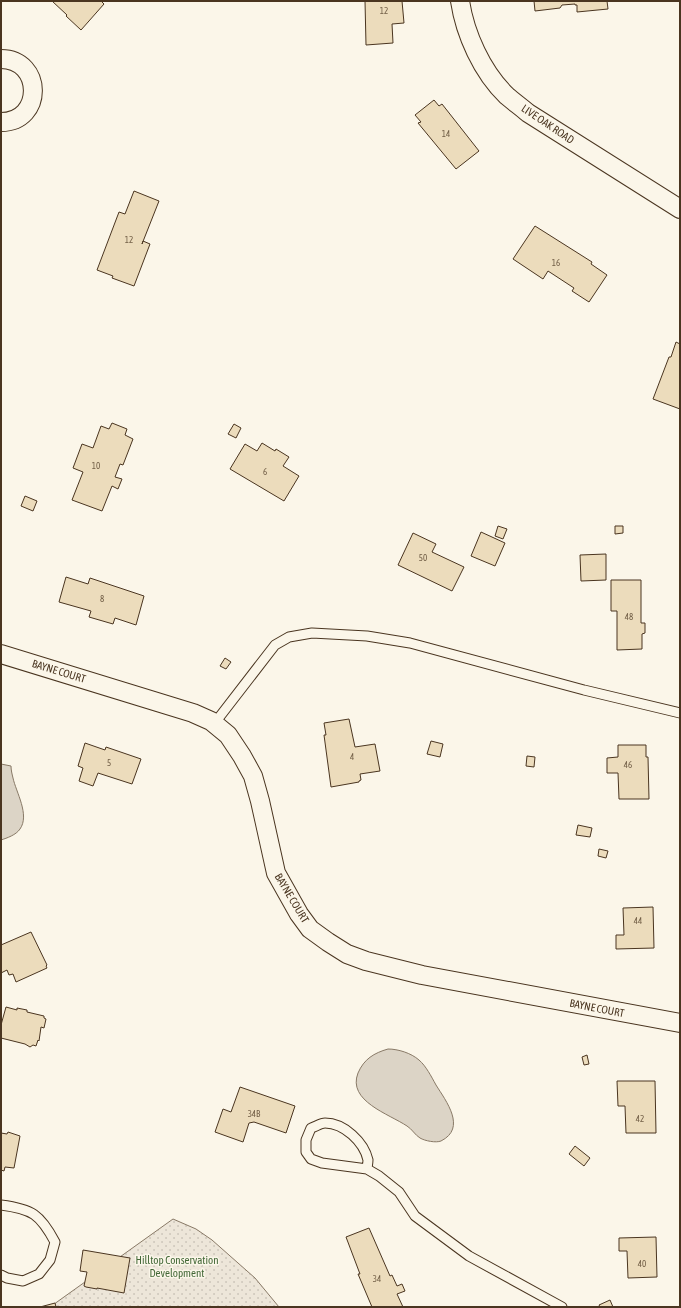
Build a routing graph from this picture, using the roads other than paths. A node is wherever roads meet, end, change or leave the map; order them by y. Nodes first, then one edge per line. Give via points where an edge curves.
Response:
1 (460, 1) edge
2 (1, 60) edge
3 (1, 122) edge
4 (680, 209) edge
5 (1, 654) edge
6 (680, 713) edge
7 (214, 724) junction
8 (680, 1023) edge
9 (367, 1169) junction
10 (1, 1205) edge
11 (1, 1275) edge
12 (562, 1307) edge

1 - 4 street, LIVE OAK ROAD via 466,30 476,52 491,77 506,95 528,113
2 - 3 street via 16,63 26,70 32,81 33,93 30,105 22,115 11,121
5 - 7 street, BAYNE COURT via 193,713
6 - 7 lane via 410,643 367,636 312,633 289,637 275,645
7 - 8 street, BAYNE COURT via 228,735 253,776 276,873 302,919 310,929 334,946 366,961 422,975
9 - 9 lane via 322,1163 311,1159 306,1152 306,1140 311,1128 324,1123 337,1125 350,1133 361,1144 368,1160
9 - 12 lane via 399,1192 415,1216 469,1256
10 - 11 lane via 35,1214 46,1225 55,1242 50,1260 39,1274 24,1281

